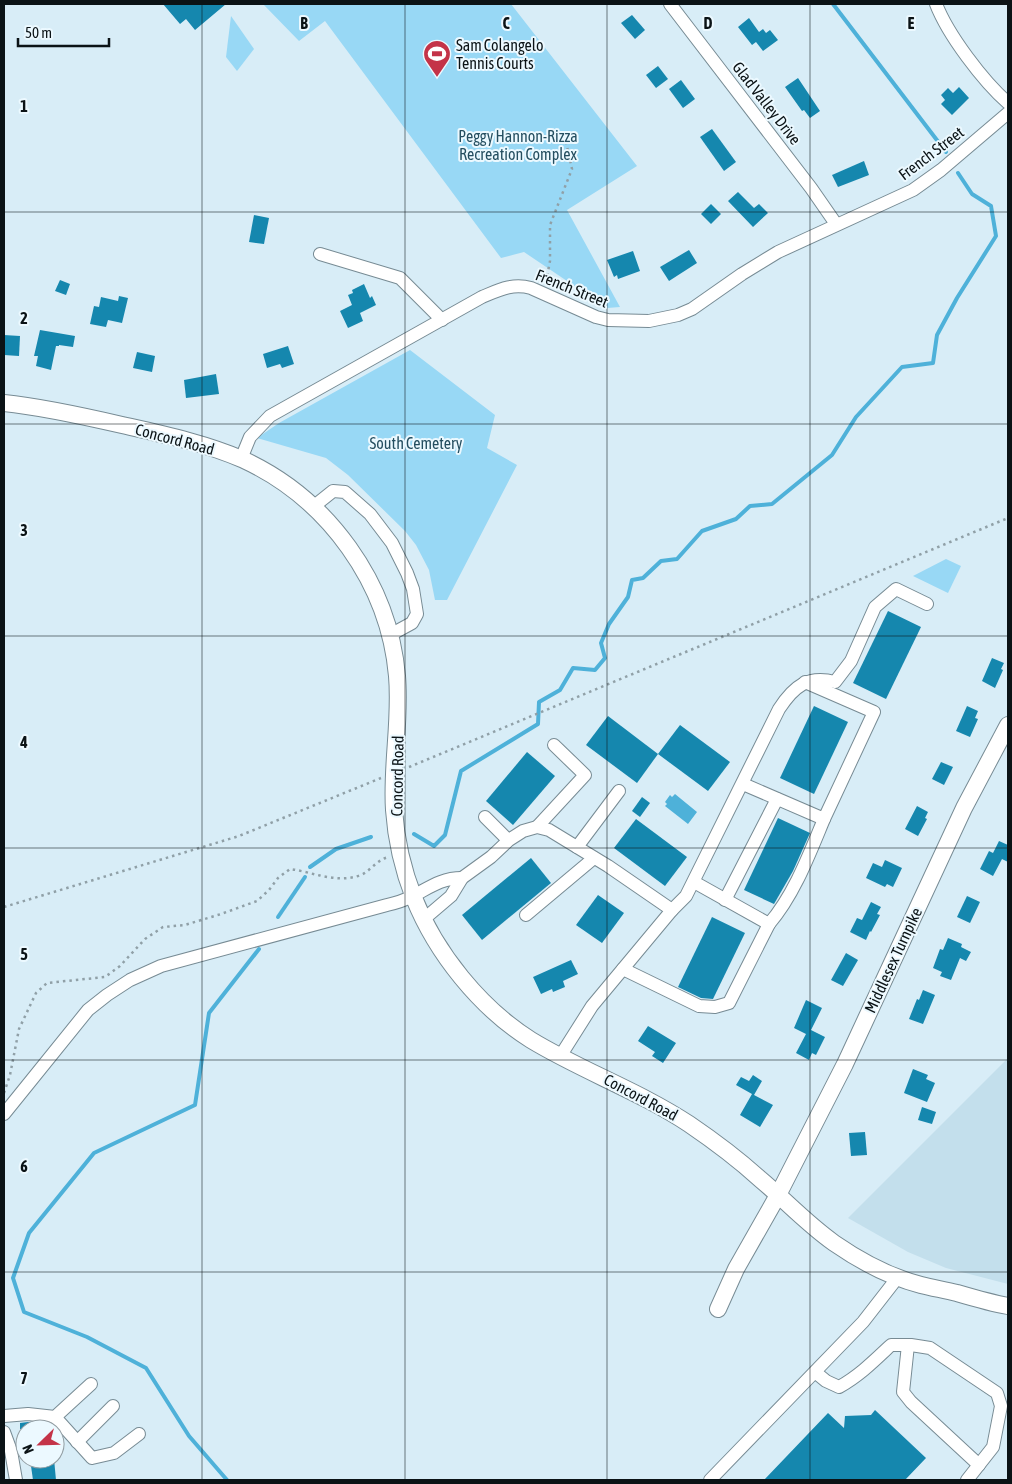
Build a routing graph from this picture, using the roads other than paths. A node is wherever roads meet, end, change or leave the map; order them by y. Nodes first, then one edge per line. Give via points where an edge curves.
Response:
1 (670, 4) edge
2 (936, 4) edge
3 (1008, 103) edge
4 (1008, 113) edge
5 (836, 224) junction
6 (320, 254) dead end
7 (442, 320) junction
8 (4, 403) edge
9 (242, 459) junction
10 (313, 507) junction
11 (927, 604) dead end
12 (390, 634) junction
13 (805, 682) junction
14 (1008, 725) edge
15 (554, 746) dead end
16 (743, 784) junction
17 (619, 791) dead end
18 (777, 799) junction
19 (485, 817) dead end
20 (824, 820) junction
21 (537, 827) junction
22 (508, 840) junction
23 (577, 847) junction
24 (594, 858) junction
25 (462, 878) junction
26 (694, 882) junction
27 (413, 896) junction
28 (726, 900) junction
29 (672, 910) junction
30 (526, 915) dead end
31 (424, 919) junction
32 (769, 924) junction
33 (623, 969) junction
34 (561, 1055) junction
35 (4, 1114) edge
36 (778, 1195) junction
37 (898, 1277) junction
38 (1008, 1306) edge
39 (718, 1309) dead end
40 (908, 1345) junction
41 (815, 1372) junction
42 (91, 1384) dead end
43 (113, 1406) dead end
44 (4, 1416) edge
45 (55, 1417) junction
46 (4, 1432) edge
47 (139, 1434) dead end
48 (78, 1442) junction
49 (979, 1465) junction
50 (16, 1480) edge
51 (710, 1480) edge
52 (967, 1480) edge

1 - 5 street, Glad Valley Drive
2 - 3 street via 950,31
4 - 5 street, French Street via 913,190
5 - 7 street, French Street via 771,256 692,309 664,318 608,320 520,285 482,297
6 - 7 street via 400,278
7 - 9 street, French Street via 270,416 250,437
8 - 9 main road, Concord Road via 76,414 157,433
9 - 10 main road, Concord Road via 279,480
10 - 12 main road, Concord Road via 329,522 356,558
10 - 12 street via 333,491 345,492 370,514 392,543 410,581 417,614 412,622
11 - 13 street via 896,589 875,606 851,661 835,682 824,679
12 - 27 main road, Concord Road via 398,690 394,811 400,855
13 - 16 street via 788,695 779,709
13 - 20 street via 874,712
14 - 36 main road, Middlesex Turnpike via 964,808 844,1064
15 - 21 street via 585,775
16 - 18 street
16 - 26 street
17 - 23 street
18 - 20 street
18 - 28 street
19 - 22 street
20 - 32 street via 782,908
21 - 22 street
21 - 23 street via 549,830
22 - 25 street
23 - 24 street
24 - 29 street
24 - 30 street
25 - 27 street via 437,882
25 - 31 street via 451,896
26 - 28 street
26 - 29 street
27 - 31 main road, Concord Road
27 - 35 street via 161,966 130,980 88,1010
28 - 32 street
29 - 33 street
31 - 34 main road, Concord Road via 441,953 466,984 529,1039
32 - 33 street via 729,1003 715,1007 700,1006
33 - 34 street via 592,1006
34 - 36 main road, Concord Road via 672,1113 728,1151
36 - 37 main road, Concord Road via 838,1246
36 - 39 main road, Middlesex Turnpike via 736,1269
37 - 38 main road, Concord Road
37 - 41 street via 863,1322
40 - 41 street via 890,1345 866,1368 839,1386
40 - 49 street via 903,1392
40 - 49 street via 930,1348 997,1393 1001,1406 994,1447
41 - 51 street
42 - 45 street
43 - 48 street
44 - 45 street
45 - 48 street
46 - 50 street
47 - 48 street via 114,1453 92,1458
49 - 52 street

